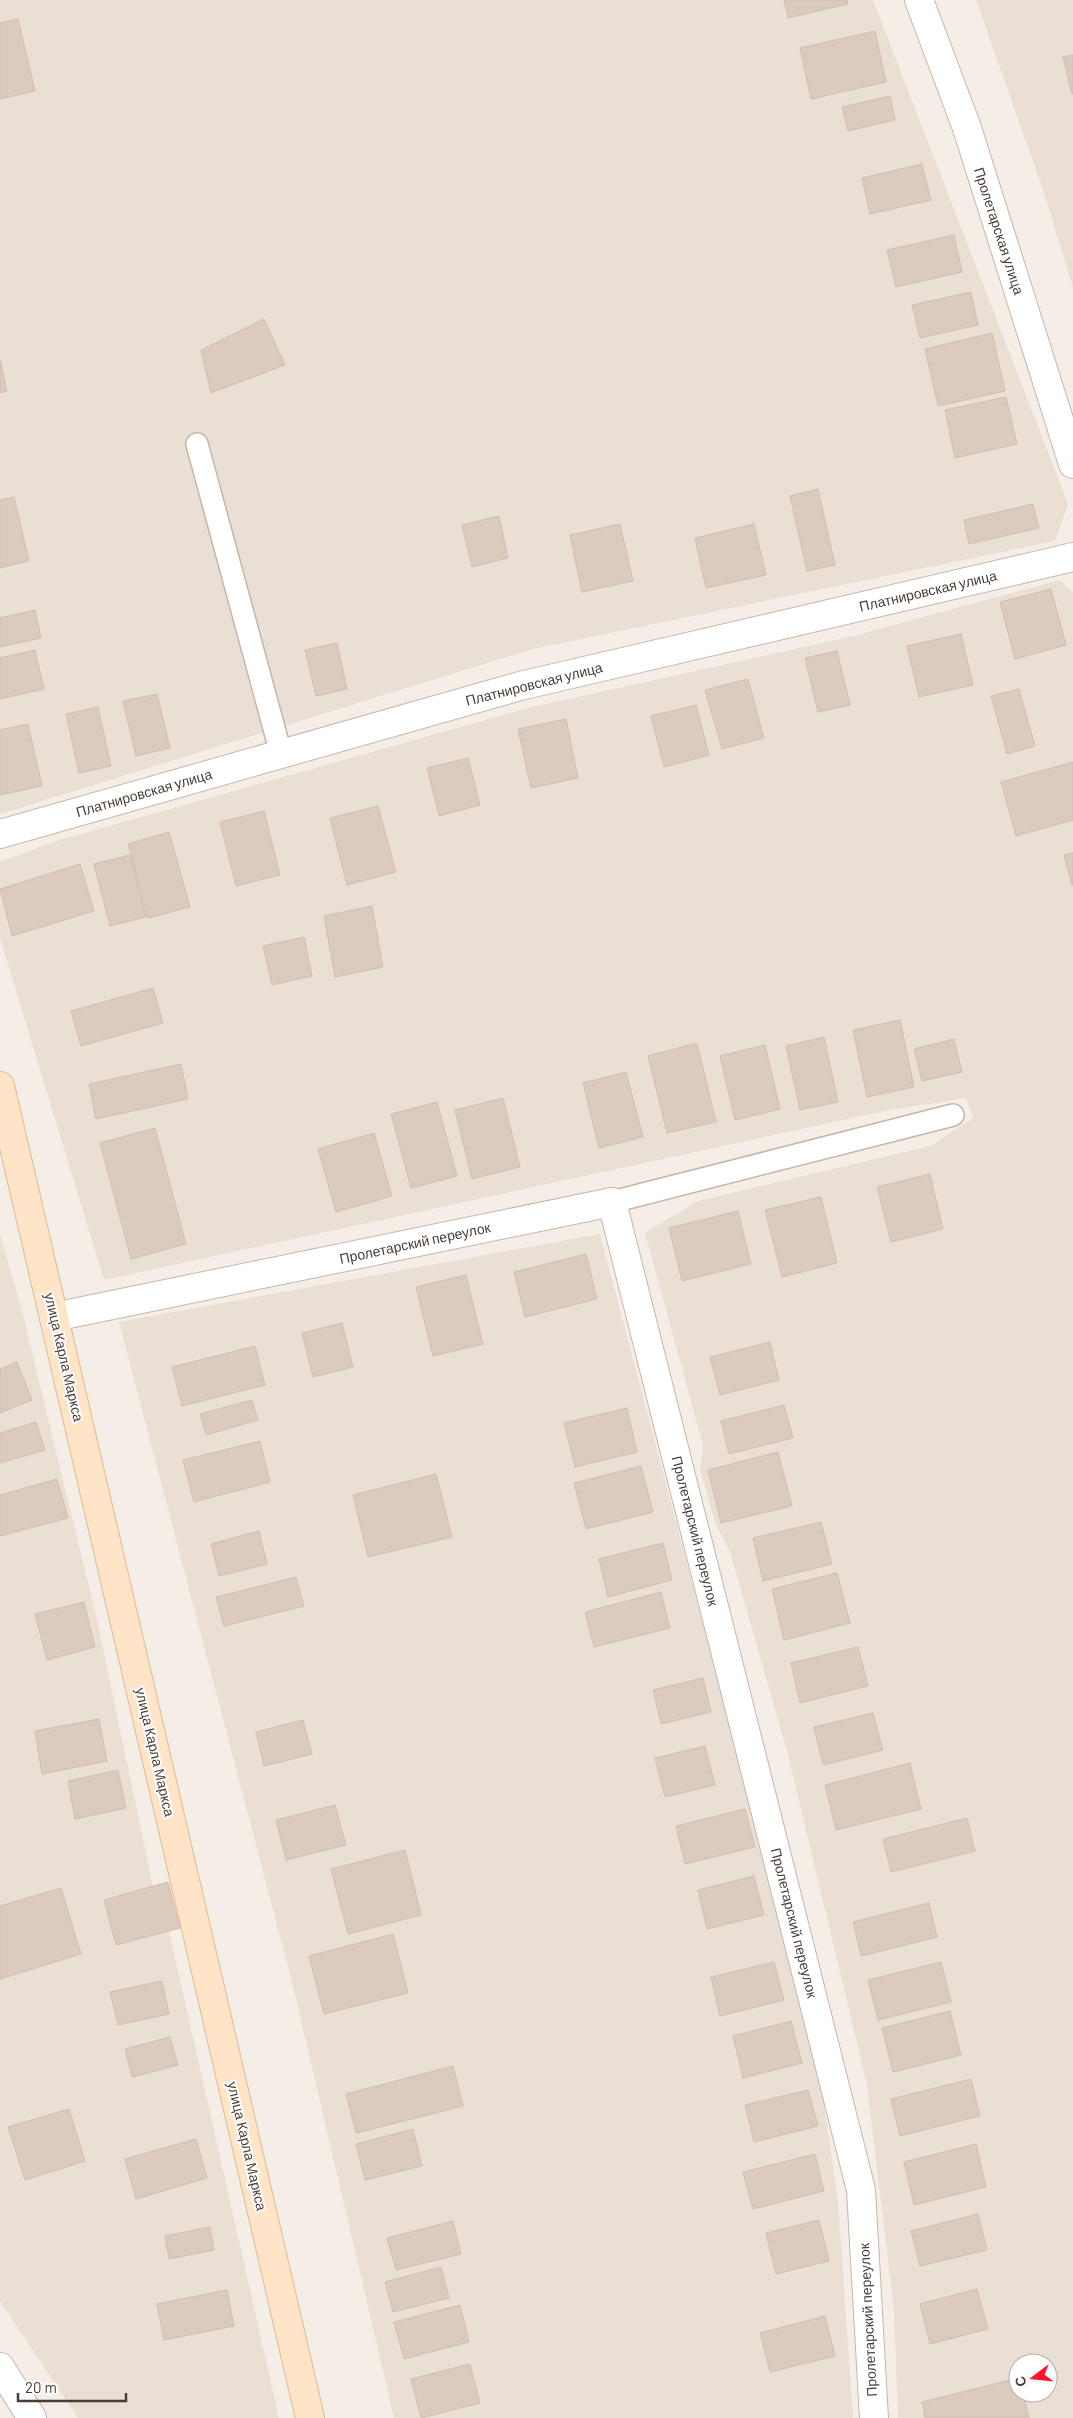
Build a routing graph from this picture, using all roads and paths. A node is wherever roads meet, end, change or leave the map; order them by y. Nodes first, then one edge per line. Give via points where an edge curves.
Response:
1 (918, 0) edge
2 (197, 444) dead end
3 (1073, 464) edge
4 (1073, 557) edge
5 (281, 754) junction
6 (0, 834) edge
7 (0, 1086) edge
8 (953, 1115) dead end
9 (612, 1202) junction
10 (54, 1317) junction
11 (0, 2368) edge
12 (32, 2418) edge
13 (310, 2418) edge
14 (874, 2418) edge

1 - 3 street, Пролетарская улица via 967,128
2 - 5 lane
4 - 5 street, Платнировская улица via 520,686
5 - 6 street, Платнировская улица
7 - 10 main road, улица Карла Маркса
8 - 9 lane
9 - 10 street, Пролетарский переулок
9 - 14 street, Пролетарский переулок via 861,2190
10 - 13 main road, улица Карла Маркса
11 - 12 street

